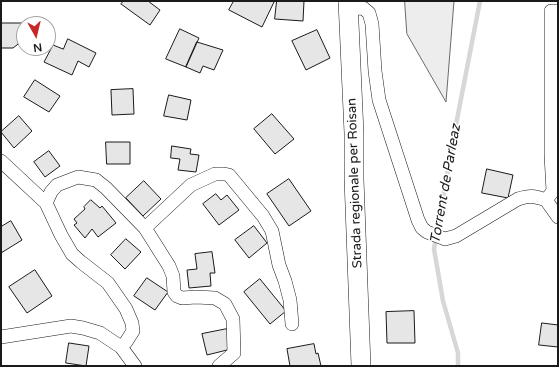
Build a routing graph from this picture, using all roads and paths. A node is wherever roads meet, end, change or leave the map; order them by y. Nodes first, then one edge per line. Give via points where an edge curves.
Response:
1 (348, 5) edge
2 (558, 11) edge
3 (1, 161) edge
4 (546, 200) junction
5 (46, 203) junction
6 (558, 217) edge
7 (145, 228) junction
8 (292, 324) dead end
9 (1, 337) edge
10 (121, 347) junction
11 (135, 366) edge
12 (220, 366) edge
13 (361, 366) edge

1 - 4 street via 369,12 378,100 422,228 445,239 456,236 518,199 535,196
1 - 13 main road, Strada regionale per Roisan
2 - 4 street via 551,11 553,191
3 - 5 street
4 - 6 street
5 - 7 street via 58,185 78,177 96,180
5 - 10 street via 72,254 108,283 126,309 133,331
7 - 8 street via 191,185 215,174 230,176 272,231 278,265 290,300
7 - 12 street via 169,266 177,296 214,298 225,304 233,319 234,353
9 - 10 street via 71,326 100,333
10 - 11 street

